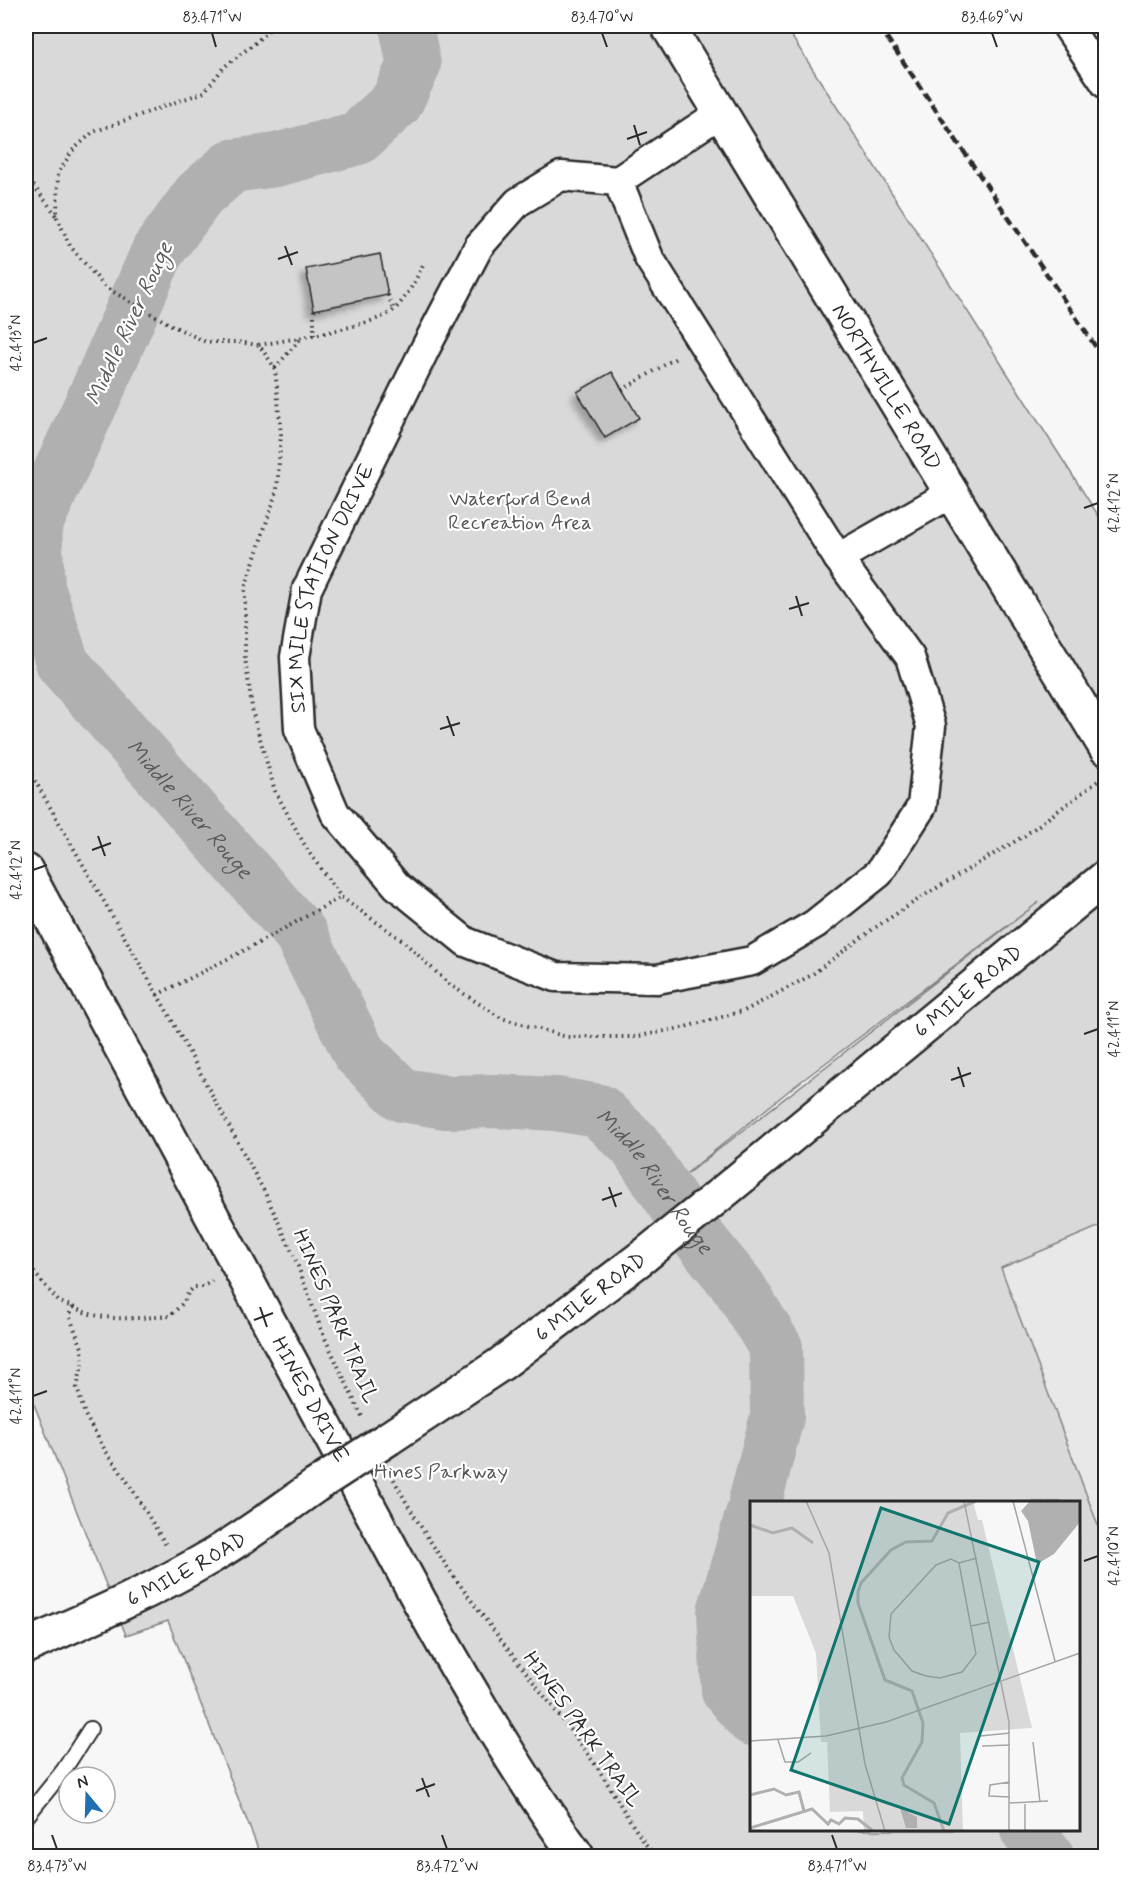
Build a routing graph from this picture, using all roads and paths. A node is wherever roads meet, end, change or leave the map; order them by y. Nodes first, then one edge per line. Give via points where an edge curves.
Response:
1 (273, 26) edge
2 (668, 26) edge
3 (1066, 26) edge
4 (1106, 84) edge
5 (722, 112) junction
6 (26, 176) edge
7 (618, 181) junction
8 (57, 217) junction
9 (423, 266) dead end
10 (388, 295) dead end
11 (314, 310) dead end
12 (394, 311) junction
13 (314, 335) junction
14 (302, 337) junction
15 (702, 343) junction
16 (259, 345) junction
17 (275, 368) junction
18 (622, 390) dead end
19 (952, 493) junction
20 (838, 558) junction
21 (1106, 748) edge
22 (26, 765) edge
23 (1106, 775) edge
24 (1076, 799) dead end
25 (26, 871) edge
26 (1106, 877) edge
27 (157, 995) junction
28 (26, 1263) edge
29 (238, 1265) junction
30 (73, 1307) junction
31 (377, 1431) junction
32 (391, 1473) dead end
33 (182, 1572) junction
34 (26, 1646) edge
35 (90, 1729) dead end
36 (26, 1817) edge
37 (577, 1857) edge
38 (655, 1857) edge

1 - 8 path via 224,67 204,92 93,132 72,151 58,174
2 - 5 street, NORTHVILLE ROAD
3 - 4 street
5 - 7 street
5 - 19 street, NORTHVILLE ROAD
6 - 8 path
7 - 15 street, SIX MILE STATION DRIVE via 649,258
7 - 20 street, SIX MILE STATION DRIVE via 561,176 518,202 479,246 307,589 296,657 299,729 335,813 397,886 466,942 556,977 657,979 752,961 815,924 879,873 922,806 931,726 910,657
8 - 16 path via 70,246 105,286 206,342
9 - 12 path
10 - 12 path
11 - 13 path
12 - 13 path
13 - 14 path
14 - 16 path
14 - 17 path
15 - 18 path
15 - 20 street, SIX MILE STATION DRIVE
16 - 17 path
17 - 27 path via 281,434 277,490 245,588 245,658 253,714 275,791 308,851 341,897
19 - 20 street
19 - 21 street, NORTHVILLE ROAD
22 - 27 path, HINES PARK TRAIL
23 - 24 path
25 - 29 street, HINES DRIVE
26 - 31 street, 6 MILE ROAD via 645,1255 501,1364
27 - 31 path, HINES PARK TRAIL via 264,1191 295,1258 322,1332
28 - 30 path via 59,1302
29 - 30 path via 203,1287 194,1287 170,1316 124,1319 85,1314
29 - 37 street, HINES DRIVE via 463,1679
30 - 33 path via 69,1315 83,1361 77,1387 86,1415
31 - 33 street, 6 MILE ROAD, bridge via 315,1486 266,1522
32 - 38 path, HINES PARK TRAIL via 438,1552 590,1758
33 - 34 street, 6 MILE ROAD
35 - 36 lane

